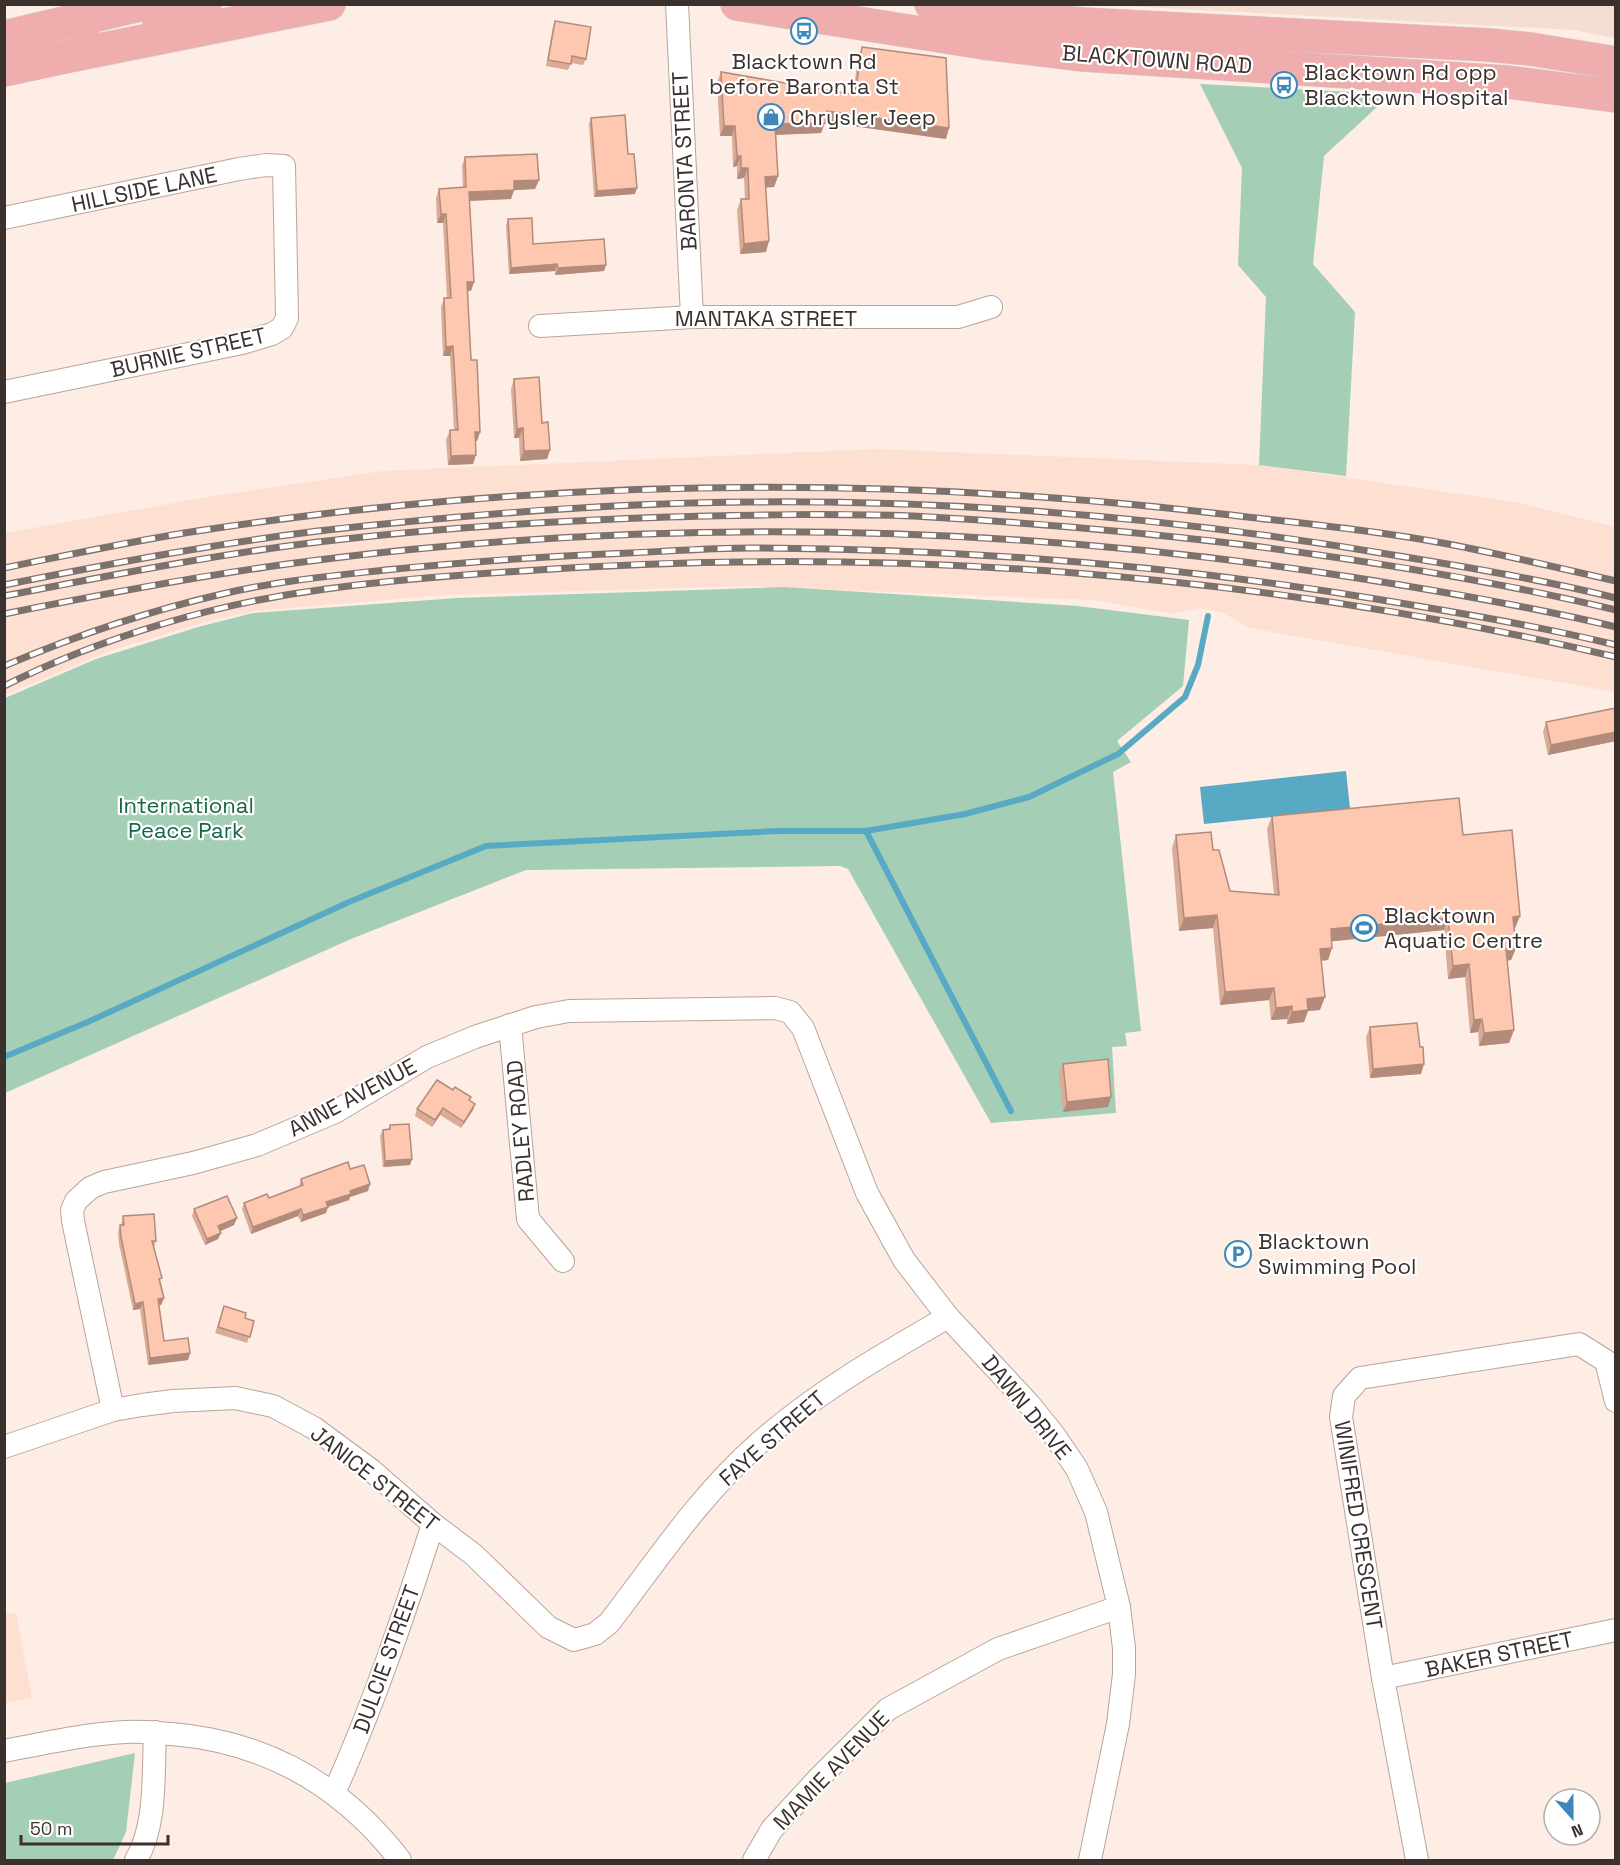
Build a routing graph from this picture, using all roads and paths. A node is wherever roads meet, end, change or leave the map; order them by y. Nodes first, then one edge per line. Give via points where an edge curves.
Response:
1 (73, 4) edge
2 (144, 4) edge
3 (206, 4) edge
4 (329, 4) edge
5 (677, 4) edge
6 (737, 4) edge
7 (931, 4) edge
8 (11, 36) edge
9 (74, 55) junction
10 (1616, 63) edge
11 (4, 70) edge
12 (1616, 96) edge
13 (284, 166) joint
14 (4, 218) edge
15 (991, 307) dead end
16 (692, 317) junction
17 (540, 327) dead end
18 (4, 392) edge
19 (775, 1008) joint
20 (510, 1025) junction
21 (563, 1261) dead end
22 (948, 1317) junction
23 (1616, 1401) edge
24 (113, 1410) junction
25 (4, 1448) edge
26 (433, 1524) junction
27 (1119, 1607) junction
28 (1616, 1630) edge
29 (574, 1640) joint
30 (1383, 1678) junction
31 (155, 1732) junction
32 (4, 1751) edge
33 (334, 1793) junction
34 (136, 1860) edge
35 (400, 1860) edge
36 (754, 1860) edge
37 (1090, 1860) edge
38 (1417, 1860) edge

1 - 8 main road
2 - 8 main road
3 - 9 main road via 175,20
4 - 9 main road
5 - 16 street, BARONTA STREET
6 - 12 main road, BLACKTOWN ROAD via 1084,56 1507,82
7 - 10 main road, BLACKTOWN ROAD via 1082,24 1489,45
9 - 11 main road
13 - 14 street, HILLSIDE LANE via 239,169
13 - 18 street, BURNIE STREET via 288,295 287,318 282,328 242,343
15 - 16 street, MANTAKA STREET via 958,317
16 - 17 street, MANTAKA STREET
19 - 20 street, ANNE AVENUE via 568,1011
19 - 22 street, DAWN DRIVE via 790,1012 803,1028 867,1193 904,1260
20 - 21 street, RADLEY ROAD via 528,1219
20 - 24 street, ANNE AVENUE via 427,1057 335,1112 267,1141 194,1163 104,1182 82,1194 72,1210 73,1221
22 - 27 street, DAWN DRIVE via 1029,1404 1077,1469 1096,1512
22 - 29 street, FAYE STREET via 830,1387 758,1444 710,1492 609,1623 594,1634
23 - 30 street, WINIFRED CRESCENT via 1606,1360 1580,1344 1360,1378 1344,1396 1341,1417
24 - 25 street, JANICE STREET
24 - 26 street, JANICE STREET via 173,1401 235,1398 273,1406 314,1428 371,1470
26 - 29 street, JANICE STREET via 474,1555 548,1627
26 - 33 street, DULCIE STREET via 414,1585
27 - 36 street, MAMIE AVENUE via 998,1649 888,1709 772,1829
27 - 37 street, DAWN DRIVE via 1124,1648 1123,1692
28 - 30 street, BAKER STREET
30 - 38 street, WINIFRED CRESCENT
31 - 32 street via 102,1734
31 - 33 street via 208,1738 254,1750 294,1768
31 - 34 street via 150,1821 144,1848
33 - 35 street via 380,1835

